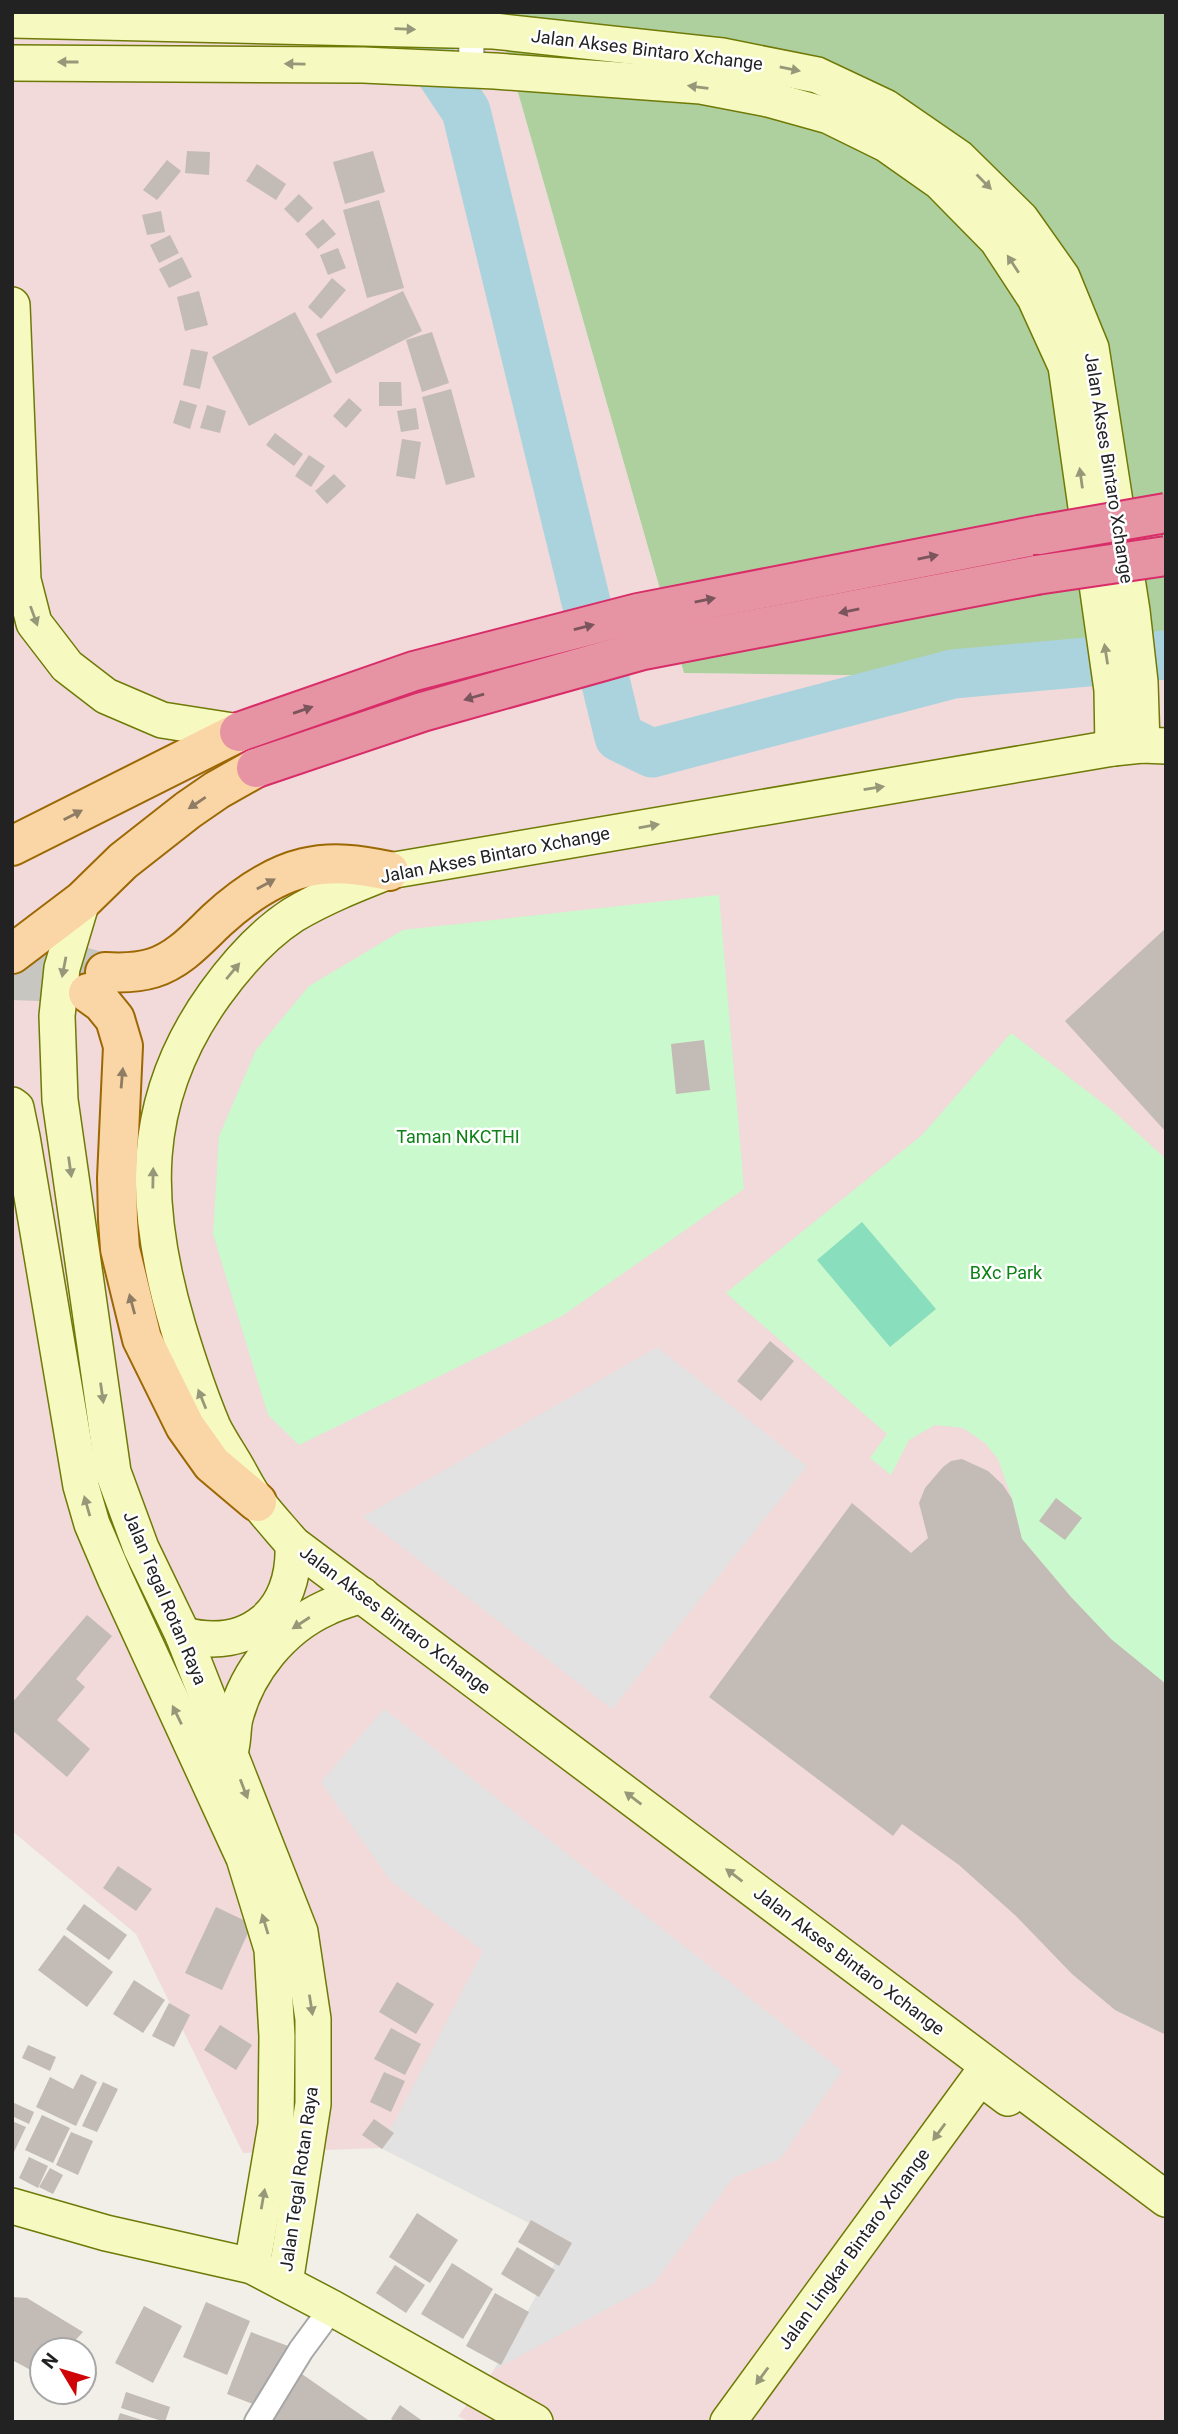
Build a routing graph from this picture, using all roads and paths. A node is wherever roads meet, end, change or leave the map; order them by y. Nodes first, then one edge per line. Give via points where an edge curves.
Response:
1 (12, 20) edge
2 (477, 23) edge
3 (12, 62) edge
4 (475, 70) junction
5 (12, 305) edge
6 (1166, 513) edge
7 (1166, 556) edge
8 (1116, 615) junction
9 (641, 632) junction
10 (239, 732) junction
11 (1140, 747) edge
12 (256, 768) joint
13 (12, 846) edge
14 (389, 871) junction
15 (82, 901) junction
16 (12, 954) edge
17 (61, 1100) junction
18 (14, 1106) edge
19 (257, 1502) junction
20 (293, 1544) junction
21 (362, 1595) junction
22 (183, 1635) junction
23 (216, 1759) junction
24 (1166, 2199) edge
25 (12, 2206) edge
26 (1166, 2213) edge
27 (251, 2266) junction
28 (285, 2283) junction
29 (332, 2308) junction
30 (257, 2422) edge
31 (535, 2422) edge
32 (728, 2422) edge

1 -> 2 main road, Jalan Akses Bintaro Xchange via 355,28
2 - 4 street
2 -> 8 main road, Jalan Akses Bintaro Xchange via 722,56 817,75 885,107 959,158 1021,219 1062,277 1091,348
4 -> 3 main road, Jalan Akses Bintaro Xchange
8 -> 4 main road, Jalan Akses Bintaro Xchange via 1066,366 1035,298 997,240 940,182 886,144 841,121 768,99 701,86
5 -> 10 main road via 23,580 34,623 67,666 106,696 162,720
9 -> 6 highway, bridge via 1039,535
7 -> 9 highway, bridge
8 - 11 main road, Jalan Akses Bintaro Xchange
10 -> 9 highway via 414,671 530,641
9 -> 12 highway via 540,678
13 -> 10 main road
14 -> 11 main road, Jalan Akses Bintaro Xchange
12 -> 15 main road via 188,810 123,861
19 -> 14 main road, Jalan Akses Bintaro Xchange via 214,1429 166,1286 152,1181 156,1127 169,1079 197,1019 233,969 291,916
19 -> 14 main road via 212,1464 185,1426 142,1339 120,1249 118,1220 123,1046 97,982 166,963 235,904 278,877 303,868 344,863
15 - 16 main road
15 -> 17 main road, Jalan Tegal Rotan Raya via 62,968 57,1016
17 - 18 main road via 44,1088 34,1089
17 -> 22 main road, Jalan Tegal Rotan Raya via 113,1472 141,1548
23 -> 18 main road, Jalan Tegal Rotan Raya via 156,1671 92,1524 81,1486
19 - 20 main road, Jalan Akses Bintaro Xchange
20 - 21 main road, Jalan Akses Bintaro Xchange
20 - 22 main road via 294,1564 287,1591 271,1615 256,1627 220,1640
21 -> 23 main road via 325,1608 291,1629 266,1655 247,1685
24 -> 21 main road, Jalan Akses Bintaro Xchange
22 - 23 main road, Jalan Tegal Rotan Raya
27 -> 23 main road, Jalan Tegal Rotan Raya via 276,2125 272,1949
23 -> 28 main road, Jalan Tegal Rotan Raya via 300,1931 313,2019 313,2104
25 - 27 main road, Jalan Tegal Rotan Raya
26 -> 32 main road, Jalan Lingkar Bintaro Xchange via 979,2077
27 - 28 main road, Jalan Tegal Rotan Raya
28 - 29 main road, Jalan Tegal Rotan Raya
29 - 30 street via 300,2350
29 - 31 main road, Jalan Tegal Rotan Raya

